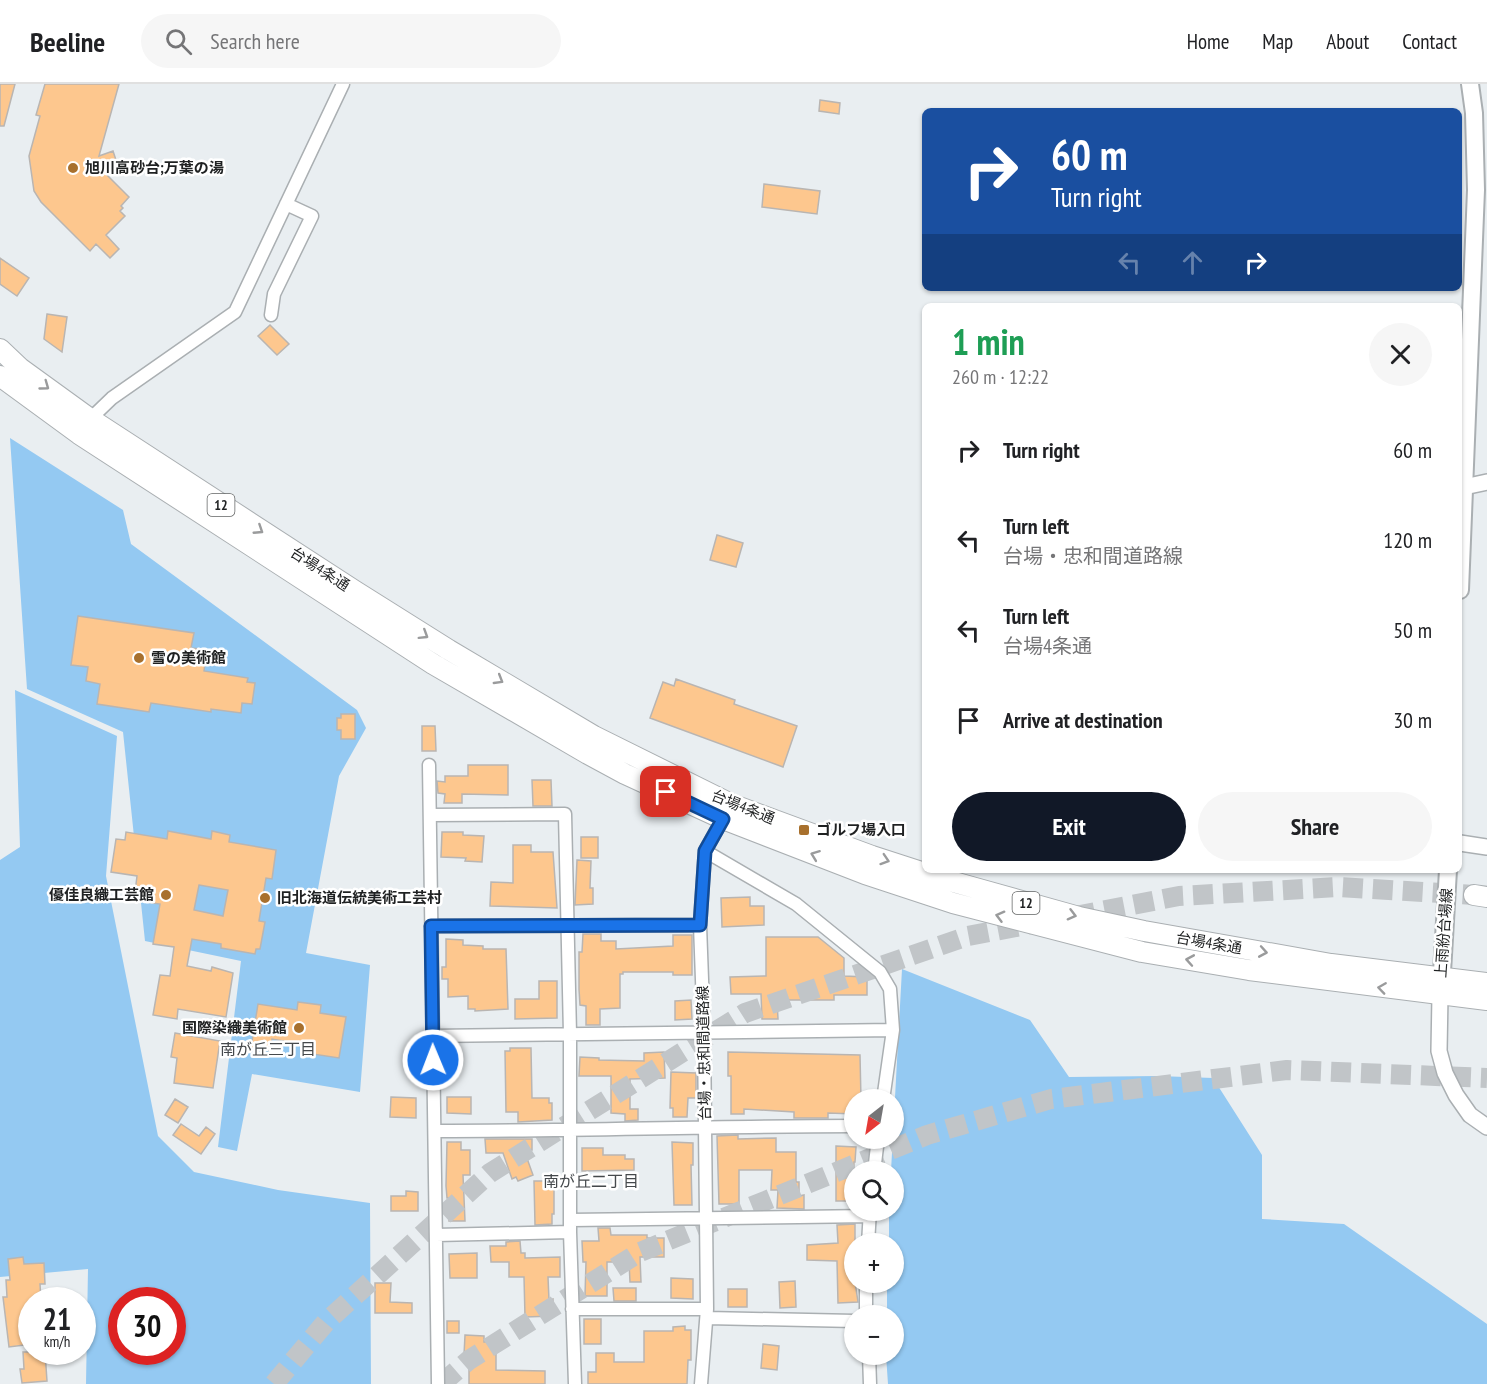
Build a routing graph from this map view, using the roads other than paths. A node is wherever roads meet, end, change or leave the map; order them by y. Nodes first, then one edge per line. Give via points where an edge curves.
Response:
1 (344, 84) edge
2 (1470, 84) edge
3 (286, 204) junction
4 (271, 315) dead end
5 (0, 349) edge
6 (0, 376) edge
7 (84, 426) junction
8 (1487, 482) edge
9 (1464, 487) junction
10 (1462, 538) edge
11 (429, 765) dead end
12 (727, 812) junction
13 (430, 815) junction
14 (1462, 843) edge
15 (1487, 847) edge
16 (705, 851) junction
17 (1448, 873) edge
18 (567, 925) junction
19 (700, 925) junction
20 (431, 926) junction
21 (1487, 983) edge
22 (1441, 987) junction
23 (1487, 1000) edge
24 (893, 1030) junction
25 (570, 1034) junction
26 (704, 1034) junction
27 (432, 1036) junction
28 (885, 1089) edge
29 (706, 1126) junction
30 (844, 1126) edge
31 (1487, 1127) edge
32 (435, 1131) junction
33 (570, 1131) junction
34 (844, 1214) edge
35 (706, 1219) junction
36 (571, 1226) junction
37 (436, 1235) junction
38 (573, 1309) junction
39 (707, 1313) junction
40 (844, 1320) edge
41 (869, 1365) edge
42 (438, 1384) edge
43 (575, 1384) edge
44 (701, 1384) edge
45 (870, 1384) edge

1 - 3 street
2 - 9 main road via 1476,190
3 - 4 street via 312,216 274,294
3 - 7 street via 235,312 112,398
5 -> 7 highway, 台場4条通 / 12
6 - 7 highway, 台場4条通 / 12
7 - 12 highway, 台場4条通 / 12 via 433,664 607,764
8 - 9 street
9 - 10 main road
11 - 13 street
12 - 16 street, 台場・忠和間道路線
12 - 22 highway, 台場4条通 / 12 via 865,874 954,903 1142,952 1250,970
13 - 18 street via 565,814
13 - 20 street
14 - 15 street
16 - 19 street, 台場・忠和間道路線
16 - 24 street via 796,904 880,972 890,989
17 - 22 main road, 上雨紛台場線
18 - 19 street
18 - 20 street
18 - 25 street
19 - 26 street, 台場・忠和間道路線
20 - 27 street
21 - 22 highway, 台場4条通 / 12
22 - 23 highway, 台場4条通 / 12
22 - 31 street via 1439,1051 1445,1073 1470,1116
24 - 26 street
24 - 28 street
25 - 26 street
25 - 27 street
25 - 33 street
26 - 29 street, 台場・忠和間道路線
27 - 32 street
29 - 30 street
29 - 33 street
29 - 35 street, 台場・忠和間道路線
32 - 33 street
32 - 37 street
33 - 36 street
34 - 35 street
35 - 36 street
35 - 39 street, 台場・忠和間道路線
36 - 37 street
36 - 38 street
37 - 42 street
38 - 39 street
38 - 43 street
39 - 40 street
39 - 44 street, 台場・忠和間道路線
41 - 45 street

